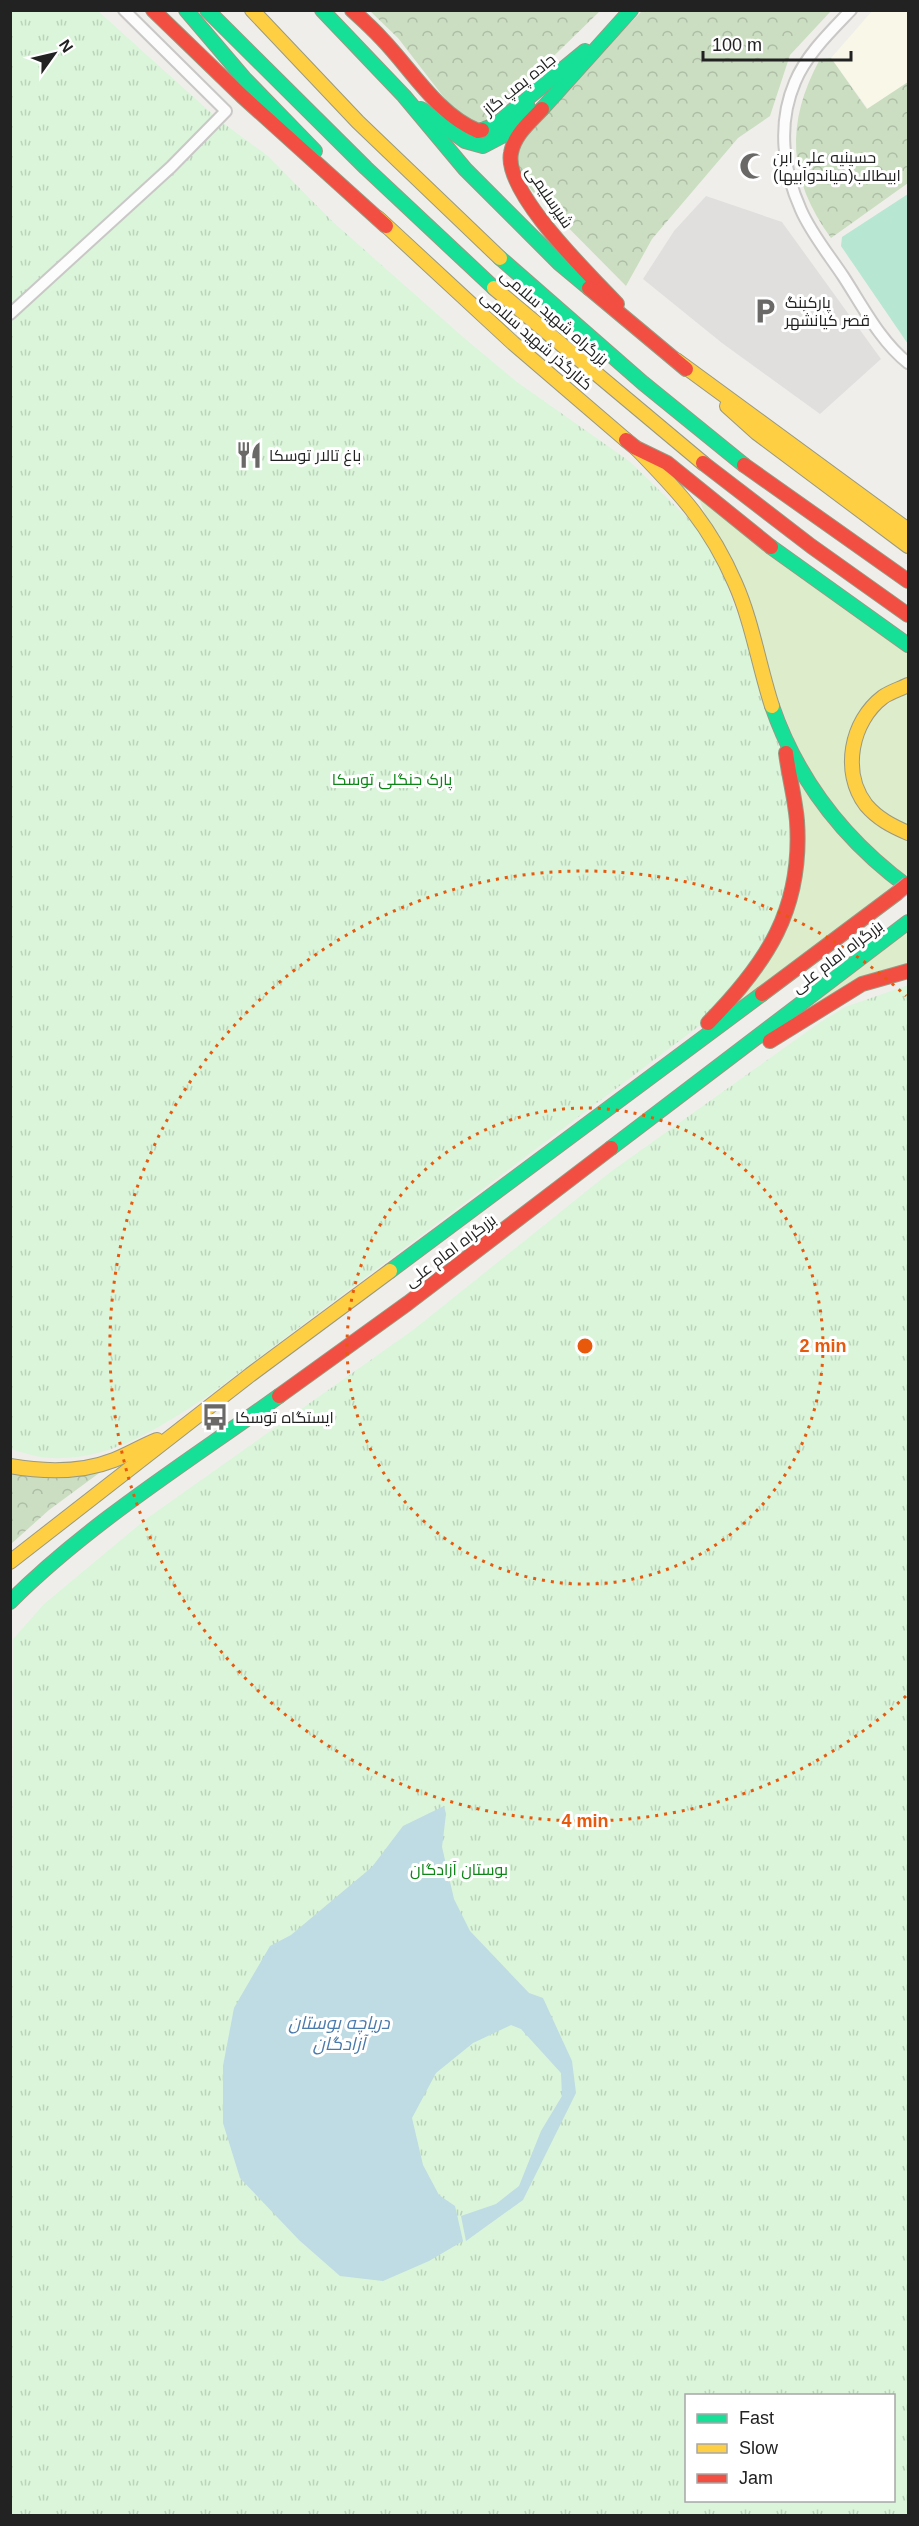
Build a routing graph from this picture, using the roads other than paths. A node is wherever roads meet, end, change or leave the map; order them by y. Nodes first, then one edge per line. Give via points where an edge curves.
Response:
1 (124, 10) edge
2 (153, 10) edge
3 (186, 10) edge
4 (207, 10) edge
5 (252, 10) edge
6 (322, 10) edge
7 (352, 10) edge
8 (851, 10) edge
9 (630, 12) edge
10 (603, 38) junction
11 (553, 78) junction
12 (404, 96) junction
13 (387, 226) junction
14 (10, 314) edge
15 (648, 338) junction
16 (676, 360) junction
17 (909, 363) edge
18 (636, 448) junction
19 (909, 530) edge
20 (909, 546) edge
21 (909, 581) edge
22 (909, 615) edge
23 (909, 645) edge
24 (909, 685) edge
25 (784, 739) junction
26 (909, 833) edge
27 (905, 888) edge
28 (909, 922) edge
29 (909, 971) edge
30 (670, 1061) junction
31 (691, 1088) junction
32 (178, 1431) junction
33 (10, 1466) edge
34 (10, 1562) edge
35 (10, 1602) edge

1 - 14 street via 226,111 171,167
2 - 13 main road
3 - 13 main road, کنارگذر شهید سلامی via 244,78
4 - 22 main road, بزرگراه شهید سلامی via 396,197 530,320 730,483
5 - 21 main road, بزرگراه شهید سلامی via 474,234 596,343 704,434
6 - 12 main road
7 - 11 main road, جاده پمپ گاز via 442,107 474,130 495,125
8 - 17 street via 821,42 795,81 784,127 786,172 801,212 877,327
9 - 10 main road, شیرسلیمی
10 - 11 main road, جاده پمپ گاز
10 - 15 main road, شیرسلیمی via 518,136 511,151 511,167 527,197 564,246
11 - 12 main road via 504,135 483,146 465,141
12 - 15 main road via 465,169 559,263
13 - 18 main road, کنارگذر شهید سلامی via 513,343
15 - 16 main road
16 - 19 main road
16 - 20 main road via 757,433
18 - 23 main road, کنارگذر شهید سلامی via 667,463 787,559
18 - 25 main road via 686,498 726,560
24 - 26 main road via 890,694 867,713 855,734 851,753 855,785 868,808 886,824
25 - 27 main road via 812,787 842,827
25 - 30 main road via 798,821 796,874 786,914 760,968
27 - 30 main road, بزرگراه امام علی
28 - 31 main road, بزرگراه امام علی
29 - 31 main road via 853,989
30 - 32 main road, بزرگراه امام علی
31 - 35 main road, بزرگراه امام علی via 408,1303 87,1536
32 - 33 main road via 114,1460 88,1467 65,1470
32 - 34 main road, بزرگراه امام علی

